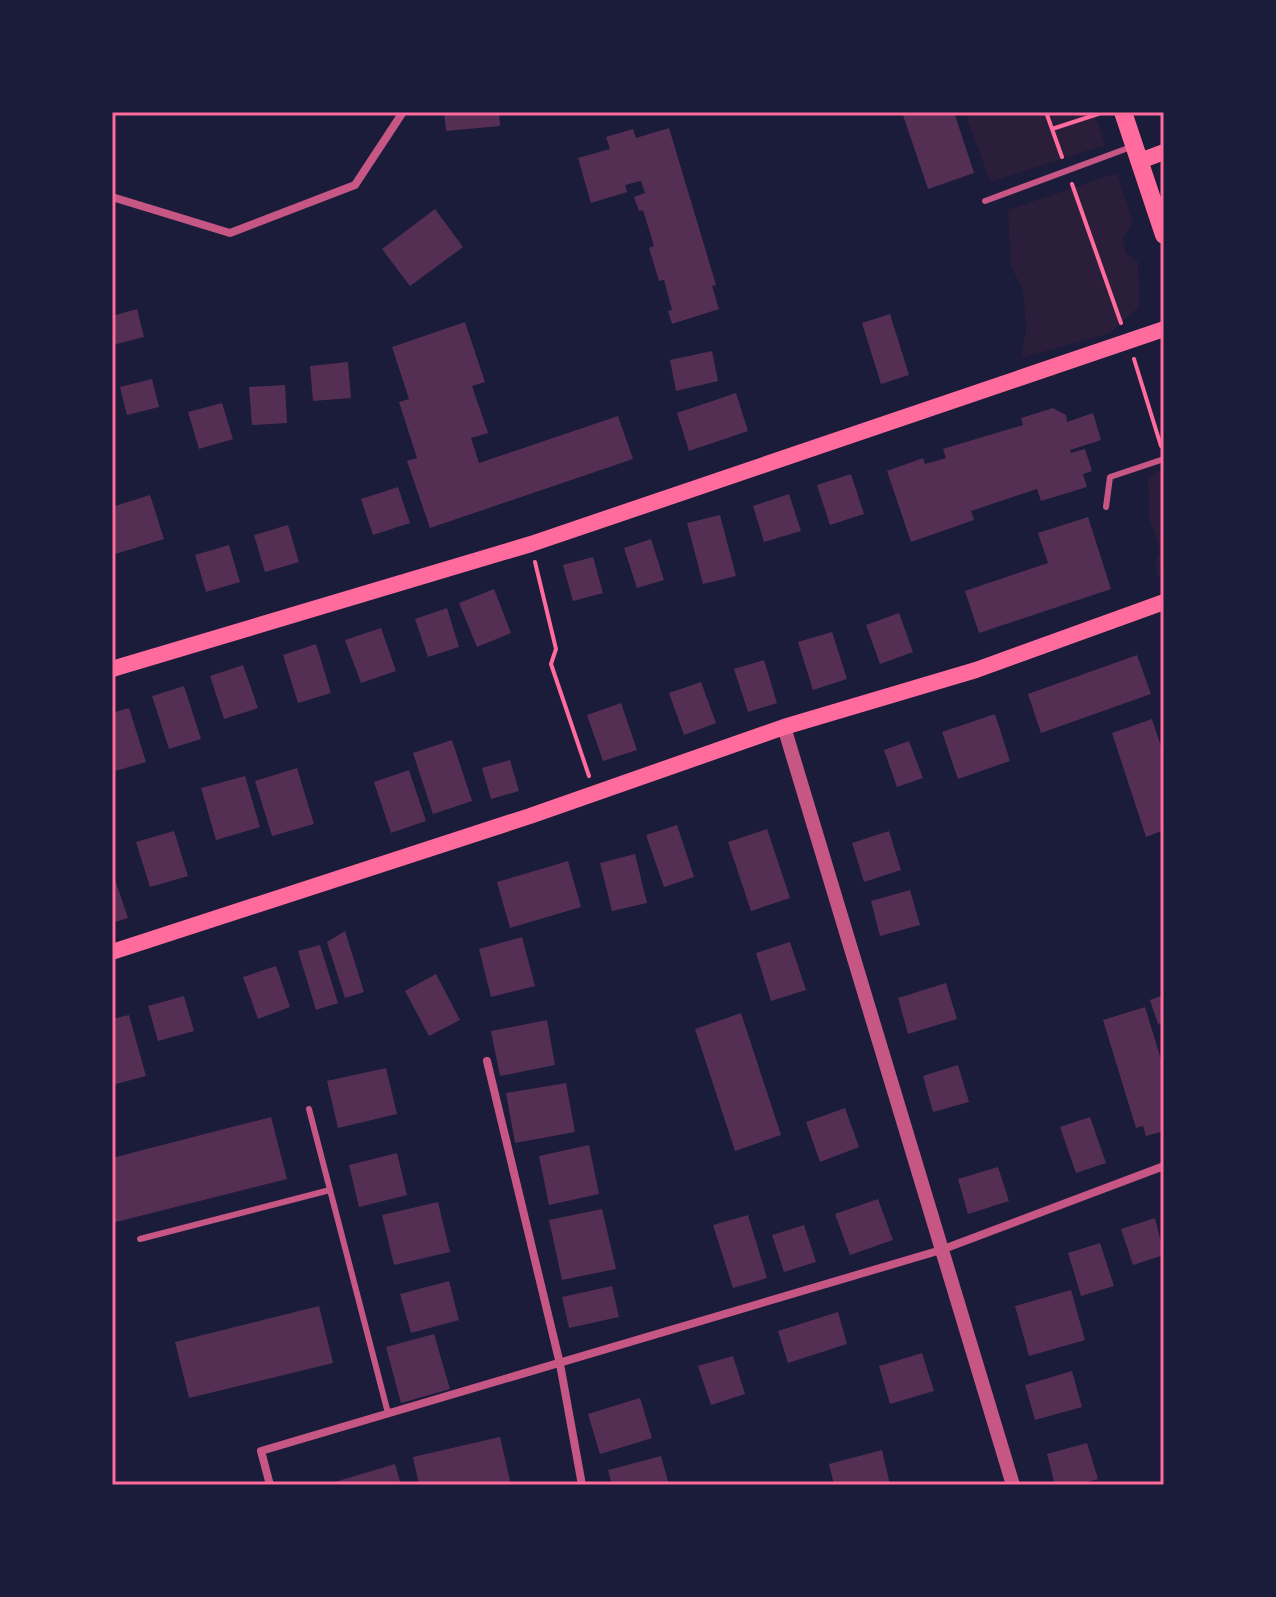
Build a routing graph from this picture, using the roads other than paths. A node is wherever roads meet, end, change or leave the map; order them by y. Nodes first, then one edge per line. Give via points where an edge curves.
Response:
1 (403, 112) edge
2 (1123, 112) edge
3 (1164, 152) edge
4 (1137, 153) junction
5 (112, 197) edge
6 (985, 201) dead end
7 (1164, 235) edge
8 (1164, 329) edge
9 (1164, 458) edge
10 (1106, 507) dead end
11 (1164, 602) edge
12 (112, 669) edge
13 (784, 727) junction
14 (112, 952) edge
15 (487, 1061) dead end
16 (309, 1109) dead end
17 (1164, 1166) edge
18 (330, 1190) junction
19 (140, 1239) dead end
20 (941, 1250) junction
21 (560, 1364) junction
22 (388, 1413) junction
23 (270, 1485) edge
24 (582, 1485) edge
25 (1013, 1485) edge

1 - 5 street via 355,185 230,233
2 - 4 main road
3 - 4 main road
4 - 6 lane
4 - 7 main road
8 - 12 main road via 531,544
9 - 10 lane via 1110,477
11 - 13 main road via 976,670
13 - 14 main road
13 - 20 street
15 - 21 street
16 - 18 lane
17 - 20 street
18 - 19 lane
18 - 22 lane
20 - 21 street
20 - 25 street
21 - 22 street
21 - 24 street
22 - 23 street via 261,1451

